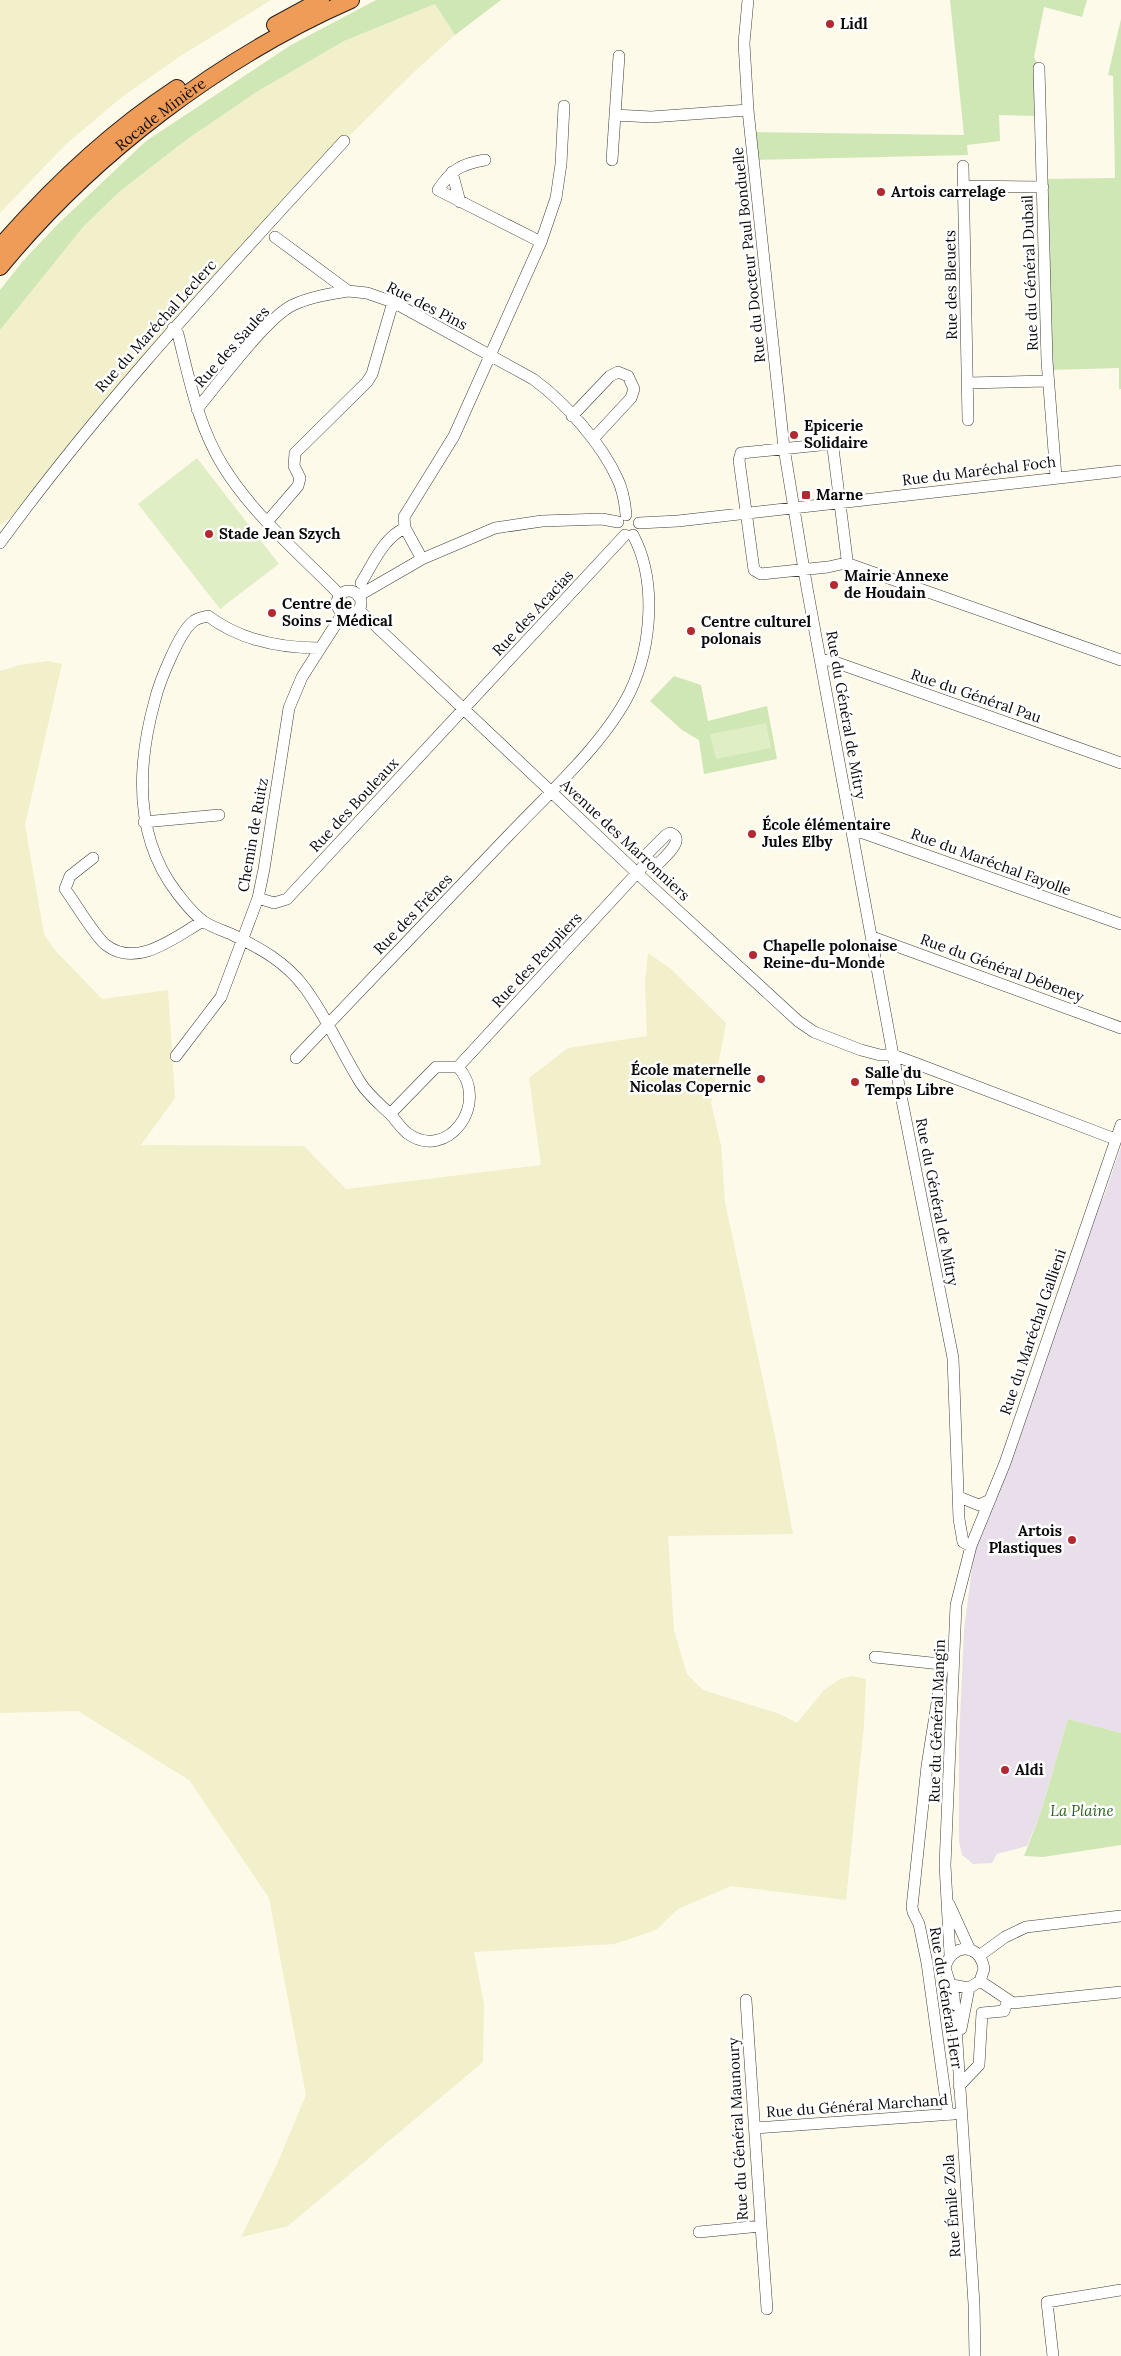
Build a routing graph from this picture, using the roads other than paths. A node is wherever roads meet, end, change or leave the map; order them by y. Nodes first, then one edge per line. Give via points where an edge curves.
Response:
1 (321, 0) edge
2 (351, 0) edge
3 (748, 0) edge
4 (619, 56) dead end
5 (1040, 68) dead end
6 (564, 106) dead end
7 (748, 110) junction
8 (615, 115) junction
9 (344, 141) dead end
10 (485, 160) dead end
11 (612, 160) dead end
12 (963, 166) dead end
13 (452, 172) junction
14 (964, 186) junction
15 (1042, 187) junction
16 (460, 202) junction
17 (275, 238) dead end
18 (541, 242) junction
19 (0, 247) edge
20 (0, 267) edge
21 (348, 291) junction
22 (392, 302) junction
23 (173, 328) junction
24 (490, 357) junction
25 (1048, 381) junction
26 (968, 383) junction
27 (197, 409) junction
28 (572, 416) junction
29 (968, 420) dead end
30 (593, 439) junction
31 (784, 448) junction
32 (1121, 471) edge
33 (1056, 477) junction
34 (841, 502) junction
35 (794, 507) junction
36 (746, 512) junction
37 (622, 518) junction
38 (267, 522) junction
39 (639, 523) junction
40 (405, 528) junction
41 (629, 535) junction
42 (1, 541) edge
43 (422, 559) junction
44 (846, 563) junction
45 (804, 570) junction
46 (361, 583) dead end
47 (340, 596) junction
48 (358, 596) junction
49 (359, 610) junction
50 (343, 613) junction
51 (319, 648) junction
52 (1121, 660) edge
53 (821, 661) junction
54 (463, 710) junction
55 (1121, 763) edge
56 (550, 791) junction
57 (219, 814) dead end
58 (144, 822) junction
59 (852, 829) junction
60 (93, 858) dead end
61 (649, 860) dead end
62 (638, 874) junction
63 (258, 898) junction
64 (203, 921) junction
65 (1121, 924) edge
66 (872, 937) junction
67 (242, 940) junction
68 (328, 1025) junction
69 (1121, 1028) edge
70 (893, 1055) junction
71 (176, 1056) dead end
72 (296, 1058) dead end
73 (458, 1067) junction
74 (390, 1114) junction
75 (1121, 1125) edge
76 (1115, 1138) junction
77 (959, 1497) junction
78 (990, 1500) junction
79 (970, 1546) junction
80 (875, 1657) dead end
81 (949, 1665) junction
82 (947, 1898) junction
83 (1121, 1916) edge
84 (915, 1917) joint
85 (975, 1953) junction
86 (950, 1955) junction
87 (929, 1978) junction
88 (949, 1981) junction
89 (980, 1981) junction
90 (969, 1988) junction
91 (1121, 1992) edge
92 (746, 2000) dead end
93 (1008, 2000) junction
94 (958, 2053) junction
95 (958, 2086) junction
96 (960, 2114) junction
97 (948, 2115) junction
98 (755, 2128) junction
99 (761, 2226) junction
100 (699, 2232) dead end
101 (1121, 2290) edge
102 (767, 2309) dead end
103 (975, 2356) edge
104 (1053, 2356) edge

1 - 19 highway, Rocade Minière via 256,37 113,134 53,190
2 - 20 highway, Rocade Minière via 274,38 190,90 64,196
3 - 7 street, Rue du Docteur Paul Bonduelle via 744,43
4 - 8 street
5 - 15 street, Rue du Général Dubail
6 - 18 street via 556,198
7 - 8 street via 651,117
7 - 31 street, Rue du Docteur Paul Bonduelle
8 - 11 street
9 - 23 street, Rue du Maréchal Leclerc
10 - 13 street via 465,164
12 - 14 street, Rue des Bleuets
13 - 16 street
13 - 16 street via 438,190
14 - 15 street
14 - 26 street, Rue des Bleuets
15 - 25 street, Rue du Général Dubail
16 - 18 street
17 - 21 street, Rue des Pins
18 - 24 street
21 - 22 street, Rue des Pins via 367,293
21 - 27 street, Rue des Saules via 291,305 273,320
22 - 24 street, Rue des Pins
22 - 38 street via 372,374 295,453 294,466 300,478 298,486
23 - 27 street via 178,334
23 - 42 street, Rue du Maréchal Leclerc via 73,446
24 - 28 street, Rue des Pins via 533,379
24 - 40 street via 454,436 404,517
25 - 26 street
25 - 33 street, Rue du Général Dubail
26 - 29 street, Rue des Bleuets
27 - 38 street via 222,466
28 - 30 street, Rue des Pins
28 - 30 street via 610,376 618,372 628,376 634,389 631,398
30 - 37 street, Rue des Pins via 618,480
31 - 34 street via 830,444
31 - 35 street, Rue du Docteur Paul Bonduelle
31 - 36 street via 742,454 739,460
32 - 33 street, Rue du Maréchal Foch
33 - 34 street, Rue du Maréchal Foch
34 - 35 street, Rue du Maréchal Foch
34 - 44 street
35 - 36 street, Rue du Maréchal Foch
35 - 45 street, Rue du Général de Mitry
36 - 39 street, Rue du Maréchal Foch
36 - 45 street via 754,570 761,574
37 - 39 street via 634,516
37 - 41 street via 619,530
37 - 43 street via 542,521 495,528
38 - 47 street
39 - 41 street via 638,530
40 - 43 street
40 - 46 street via 392,536
41 - 54 street, Rue des Acacias
41 - 56 street, Rue des Frênes via 646,567 647,628 641,658 631,690 605,732
43 - 48 street
44 - 45 street
44 - 52 street
45 - 53 street, Rue du Général de Mitry
47 - 48 street via 349,592
47 - 50 street via 338,604
48 - 49 street
49 - 50 street via 352,614
49 - 54 street, Avenue des Marronniers
50 - 51 street, Chemin de Ruitz
51 - 58 street via 270,644 242,636 208,616 192,621 160,682 149,720 142,792
51 - 63 street, Chemin de Ruitz via 289,708
53 - 55 street, Rue du Général Pau via 829,660
53 - 59 street, Rue du Général de Mitry
54 - 56 street, Avenue des Marronniers
54 - 63 street, Rue des Bouleaux via 287,899 274,903
56 - 62 street, Avenue des Marronniers
56 - 68 street, Rue des Frênes
57 - 58 street
58 - 64 street via 165,878
59 - 65 street, Rue du Maréchal Fayolle
59 - 66 street, Rue du Général de Mitry
60 - 64 street via 70,876 66,889 105,945 124,954 146,953
61 - 62 street, Rue des Peupliers
62 - 70 street, Avenue des Marronniers via 798,1022 814,1032 861,1050
62 - 73 street, Rue des Peupliers
63 - 67 street, Chemin de Ruitz
64 - 67 street
66 - 69 street, Rue du Général Débeney
66 - 70 street, Rue du Général de Mitry
67 - 68 street via 289,969
67 - 71 street, Chemin de Ruitz via 221,997
68 - 72 street, Rue des Frênes
68 - 74 street via 361,1084
70 - 76 street, Avenue des Marronniers
70 - 77 street, Rue du Général de Mitry via 952,1358
73 - 74 street via 436,1067
73 - 74 street via 470,1085 471,1101 466,1119 448,1137 419,1139 408,1133
75 - 76 street, Rue du Maréchal Gallieni
76 - 78 street, Rue du Maréchal Gallieni
77 - 78 street via 979,1505
77 - 79 street, Rue du Général de Mitry via 963,1542
78 - 79 street, Rue du Maréchal Gallieni
79 - 81 street, Rue du Général Mangin via 956,1605
80 - 81 street
81 - 82 street, Rue du Général Mangin
81 - 84 street, Rue du Général Mangin via 927,1766 912,1907
82 - 85 street, Rue du Général Mangin
82 - 86 street, Rue du Général Mangin
83 - 85 street via 1026,1927
84 - 87 street, Rue du Général Herr
85 - 86 street via 961,1949
85 - 89 street via 984,1969
86 - 88 street via 945,1968
87 - 88 street
87 - 97 street, Rue du Général Herr
88 - 90 street
88 - 94 street
89 - 90 street
89 - 93 street
90 - 94 street
91 - 93 street via 1013,2003
92 - 98 street, Rue du Général Maunoury
93 - 95 street via 1004,2011 982,2013 979,2065
94 - 95 street, Rue Émile Zola
95 - 96 street, Rue Émile Zola
96 - 97 street, Rue du Général Marchand
96 - 103 street, Rue Émile Zola
97 - 98 street, Rue du Général Marchand
98 - 99 street, Rue du Général Maunoury
99 - 100 street, Rue du Général Maunoury
99 - 102 street
101 - 104 street via 1047,2302

